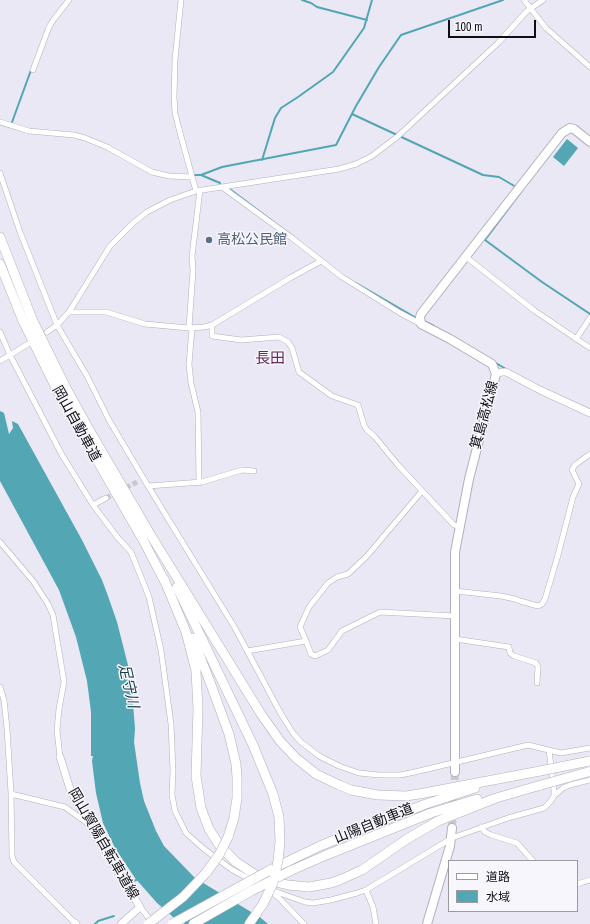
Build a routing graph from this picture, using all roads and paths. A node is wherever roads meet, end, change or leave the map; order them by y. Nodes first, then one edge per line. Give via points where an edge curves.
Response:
1 (69, 0) edge
2 (181, 0) edge
3 (524, 0) edge
4 (543, 0) edge
5 (530, 8) junction
6 (590, 67) edge
7 (33, 70) dead end
8 (0, 122) edge
9 (590, 142) edge
10 (191, 175) junction
11 (0, 176) edge
12 (222, 187) junction
13 (198, 191) junction
14 (0, 237) edge
15 (466, 257) junction
16 (321, 262) junction
17 (0, 264) edge
18 (70, 312) junction
19 (590, 318) edge
20 (420, 321) junction
21 (57, 325) junction
22 (212, 325) junction
23 (190, 329) junction
24 (0, 332) edge
25 (47, 332) dead end
26 (576, 339) junction
27 (28, 344) dead end
28 (590, 348) edge
29 (8, 357) junction
30 (0, 361) edge
31 (496, 374) junction
32 (590, 413) edge
33 (590, 454) edge
34 (254, 471) dead end
35 (143, 478) junction
36 (137, 482) tunnel mouth
37 (198, 483) junction
38 (148, 486) junction
39 (422, 491) junction
40 (106, 498) tunnel mouth
41 (93, 505) junction
42 (460, 526) junction
43 (150, 534) junction
44 (0, 542) edge
45 (164, 579) junction
46 (455, 591) junction
47 (455, 616) junction
48 (455, 639) junction
49 (306, 641) junction
50 (248, 651) junction
51 (537, 683) dead end
52 (0, 686) edge
53 (590, 748) edge
54 (549, 750) junction
55 (60, 757) joint
56 (590, 761) edge
57 (455, 762) junction
58 (540, 771) junction
59 (455, 772) tunnel mouth
60 (589, 775) edge
61 (540, 784) junction
62 (11, 794) junction
63 (554, 796) junction
64 (89, 824) junction
65 (481, 827) junction
66 (452, 828) tunnel mouth
67 (452, 838) junction
68 (532, 860) edge
69 (590, 880) edge
70 (578, 884) edge
71 (266, 889) junction
72 (366, 890) junction
73 (140, 908) junction
74 (76, 924) edge
75 (121, 924) edge
76 (148, 924) edge
77 (154, 924) edge
78 (172, 924) edge
79 (193, 924) edge
80 (249, 924) edge
81 (304, 924) edge
82 (376, 924) edge
83 (427, 924) edge

1 - 7 street via 49,27
2 - 10 street via 176,41 175,113
3 - 5 street
4 - 5 street
5 - 6 street via 556,39
5 - 12 street via 487,53 398,136 372,156 351,166 327,171
8 - 10 street via 29,131 85,138 152,172 169,176
9 - 15 main road via 574,129 570,128 562,133
10 - 13 street
11 - 21 street
12 - 13 street
12 - 16 street
13 - 18 street via 156,206 125,230 104,254
13 - 23 street via 192,256
14 - 43 highway, 岡山自動車道 via 32,319 66,388
15 - 20 main road via 421,314
15 - 26 street via 535,311
16 - 20 street via 400,313
16 - 22 street
17 - 45 highway, 岡山自動車道 via 58,392
18 - 21 street
18 - 23 street via 106,312 139,322
19 - 26 street
20 - 31 main road, 箕島高松線 via 492,364
21 - 25 street
21 - 35 street
22 - 23 street
22 - 39 street via 212,336 241,340 279,337 288,342 299,372 332,396 358,405 367,430
23 - 37 street via 189,364 198,412
24 - 29 street
26 - 28 street
27 - 29 street
29 - 30 street
29 - 41 street via 62,456
31 - 32 main road via 506,372
31 - 42 main road, 箕島高松線 via 469,479
33 - 46 street via 572,470 579,484 542,604 538,606 508,597
34 - 37 street via 242,470
35 - 36 street
35 - 38 street
37 - 38 street
38 - 50 street
39 - 42 street via 454,525
39 - 49 street via 367,556 348,574 328,583 314,601 300,627
40 - 41 street
41 - 71 street via 131,552 154,614 171,724 172,795 176,811 190,837 231,869
42 - 46 main road, 箕島高松線 via 455,552
43 - 58 highway via 270,728 288,750 316,774 351,790 391,796 419,794
43 - 80 highway, bridge via 253,745 273,794 279,817 280,841 273,883
44 - 55 street via 33,581 53,615 64,682 57,724
45 - 61 highway via 186,632 196,671 196,776 201,808 209,829 220,846 236,862 254,874 293,886 331,883 362,870 438,821
45 - 76 highway, bridge via 200,656 222,714 233,750 238,793 228,837 219,855 206,873 182,897
46 - 47 main road, 箕島高松線
47 - 48 main road, 箕島高松線
47 - 49 street via 380,612 342,631 328,650 315,656 311,654
48 - 51 street via 509,647 512,654 536,664
48 - 57 main road, 箕島高松線
49 - 50 street
50 - 57 street via 293,734 330,762 359,773 379,776 415,772
52 - 62 street via 6,716
53 - 54 street via 566,752
54 - 57 street via 528,745
54 - 63 street
55 - 64 main road, 岡山賀陽自転車道線 via 70,789
56 - 58 highway, 山陽自動車道, bridge
57 - 59 main road, 箕島高松線
58 - 78 highway, 山陽自動車道, bridge via 464,791 368,826 270,870
60 - 61 highway, bridge
60 - 63 street
61 - 79 highway, 山陽自動車道, bridge via 431,813 324,856 251,891
62 - 64 street via 66,807
62 - 74 street via 14,862
63 - 65 street via 544,808
64 - 73 main road, 岡山賀陽自転車道線
65 - 67 street
65 - 68 street via 491,835 517,843
66 - 67 main road
67 - 72 street
67 - 83 main road
69 - 70 street
71 - 72 street via 312,903
71 - 81 street via 279,898
72 - 82 street
73 - 75 main road, 岡山賀陽自転車道線
73 - 77 street

